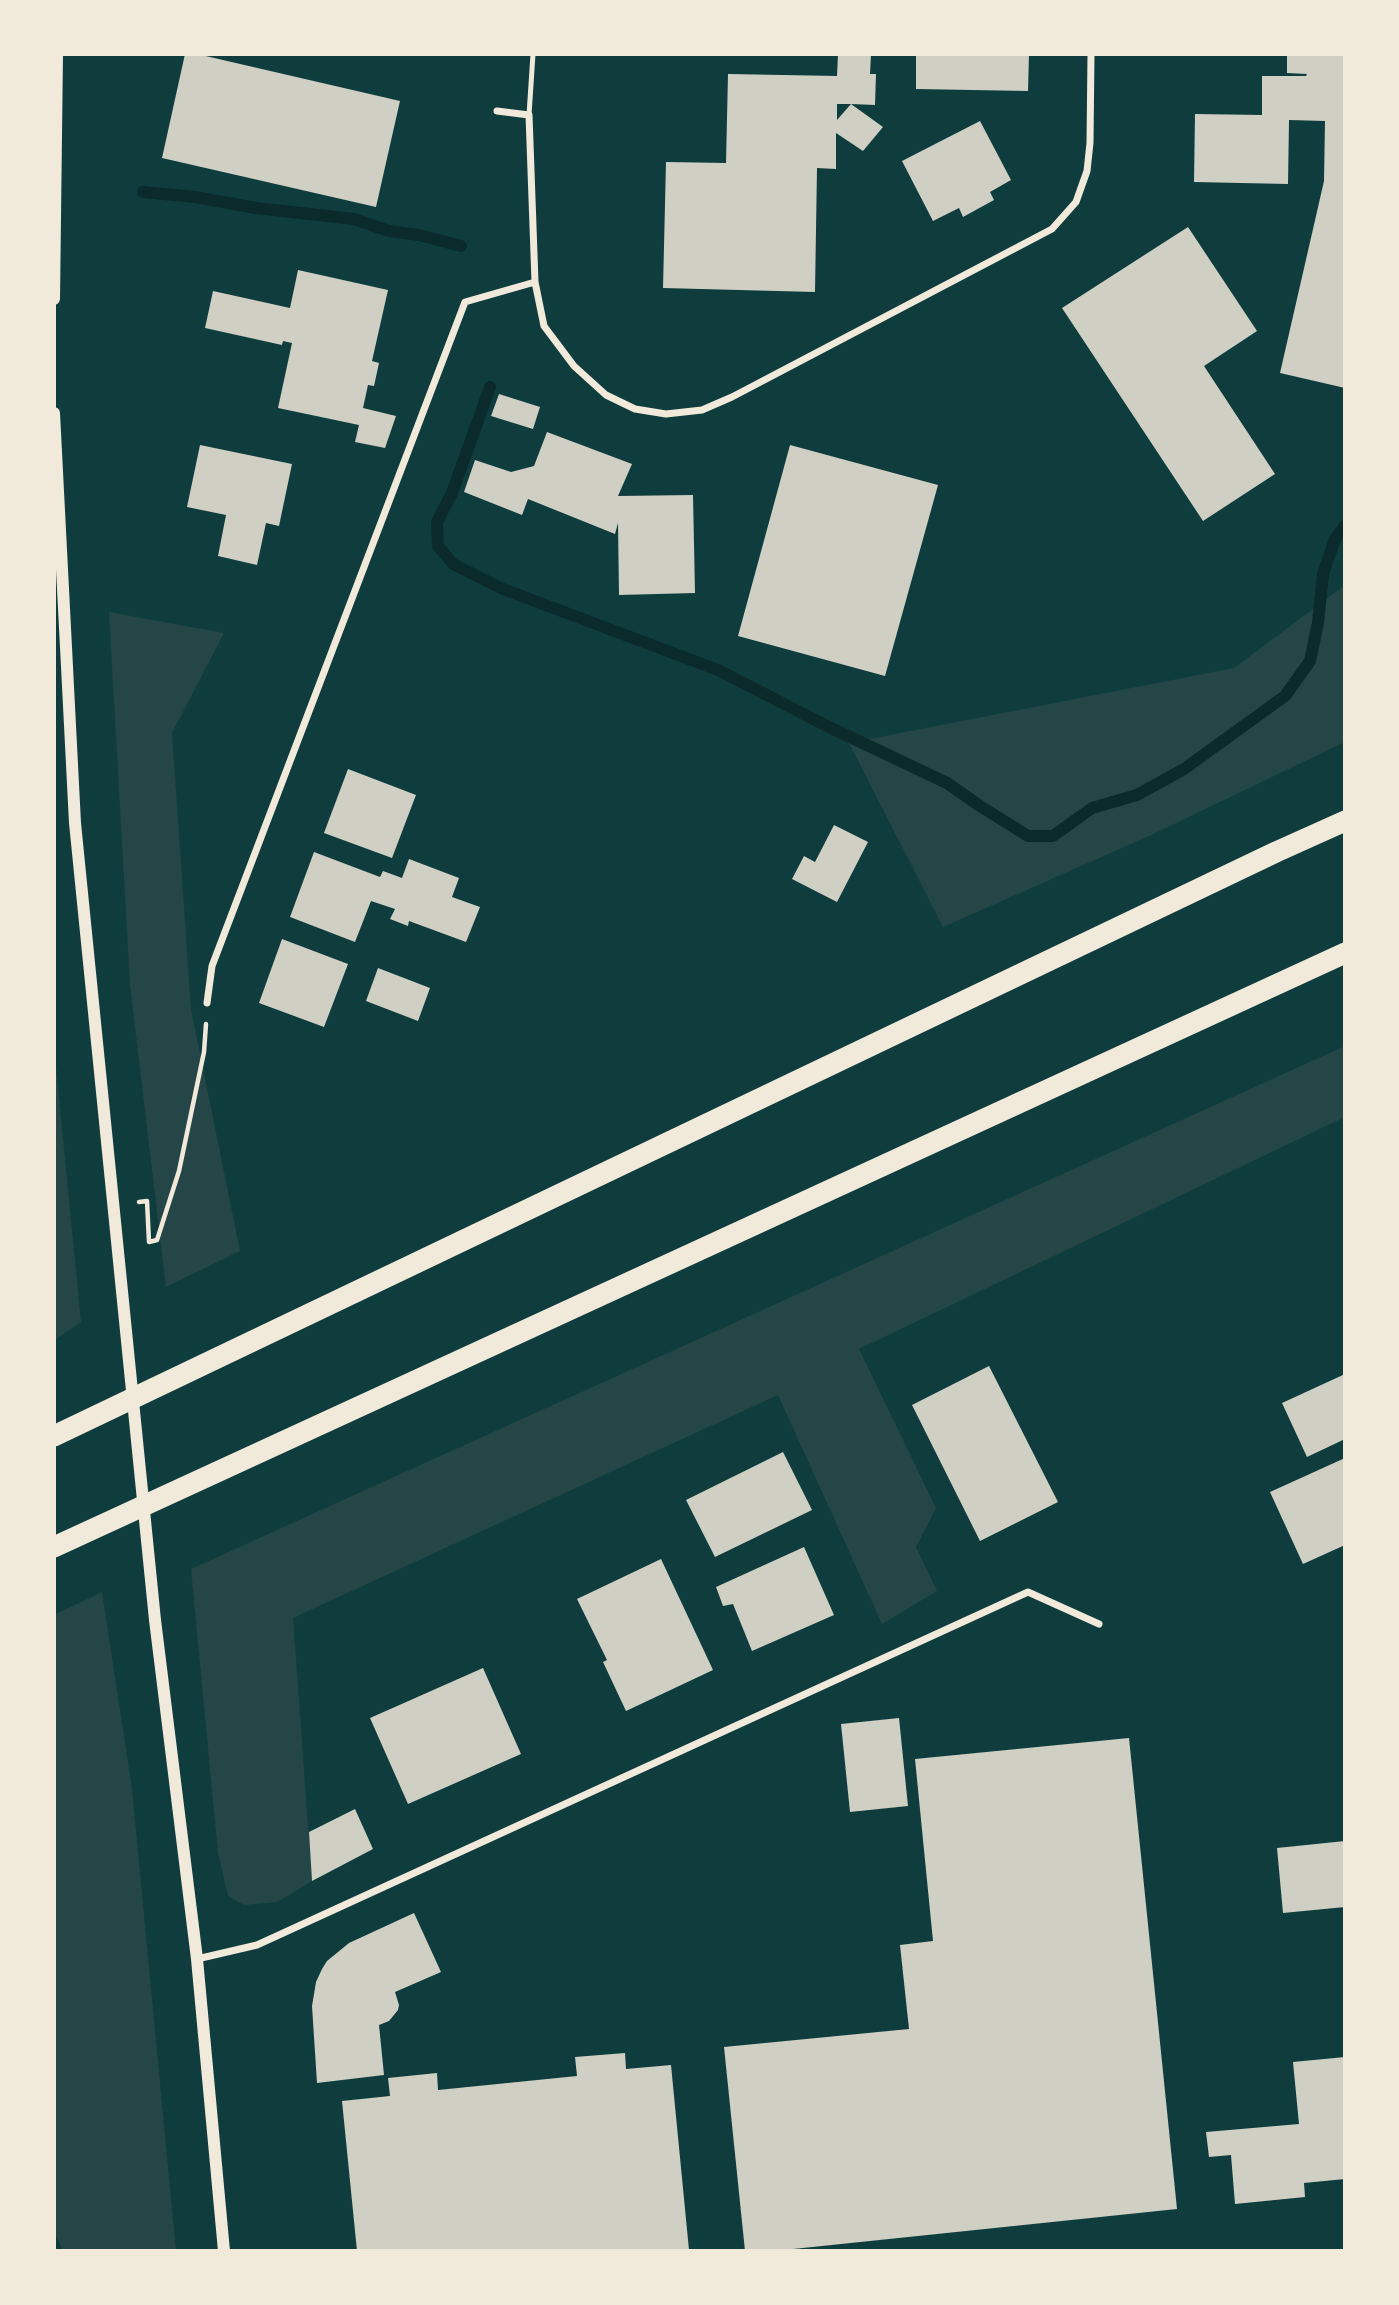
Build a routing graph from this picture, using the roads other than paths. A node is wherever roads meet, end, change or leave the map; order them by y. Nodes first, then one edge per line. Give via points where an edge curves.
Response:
1 (57, 54) edge
2 (533, 54) edge
3 (1091, 54) edge
4 (497, 111) dead end
5 (529, 115) junction
6 (535, 282) junction
7 (54, 299) edge
8 (54, 413) edge
9 (1345, 821) edge
10 (1345, 953) edge
11 (207, 1003) road end
12 (54, 1436) edge
13 (54, 1547) edge
14 (1099, 1625) dead end
15 (197, 1959) junction
16 (224, 2251) edge

1 - 7 street
2 - 5 lane
3 - 6 street via 1087,171 1076,202 1052,229 702,410 666,414 635,409 606,395 574,366 544,326
4 - 5 street
5 - 6 street
6 - 11 street via 465,302 212,966
8 - 15 street via 75,823 155,1620
9 - 12 highway
10 - 13 highway
14 - 15 street via 1028,1592 257,1945
15 - 16 street

